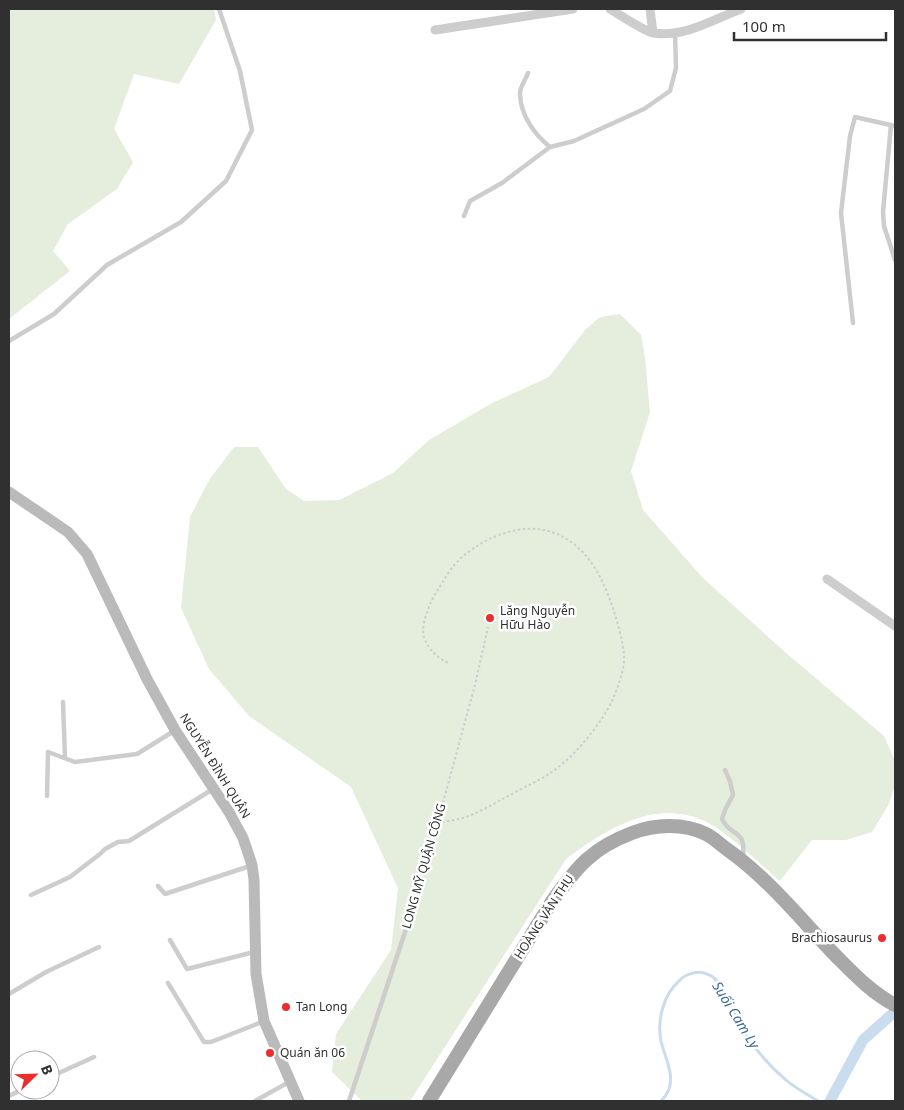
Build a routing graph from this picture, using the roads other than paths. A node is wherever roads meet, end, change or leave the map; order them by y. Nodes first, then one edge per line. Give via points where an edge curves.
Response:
1 (219, 9) edge
2 (573, 9) edge
3 (610, 9) edge
4 (650, 9) edge
5 (741, 9) edge
6 (435, 30) dead end
7 (653, 33) junction
8 (675, 33) junction
9 (528, 73) dead end
10 (893, 126) edge
11 (550, 146) junction
12 (464, 216) dead end
13 (895, 260) edge
14 (853, 324) dead end
15 (9, 340) edge
16 (11, 497) edge
17 (827, 579) dead end
18 (895, 626) edge
19 (63, 702) dead end
20 (175, 730) junction
21 (65, 758) junction
22 (725, 770) dead end
23 (214, 788) junction
24 (46, 796) dead end
25 (743, 860) junction
26 (252, 865) junction
27 (158, 886) dead end
28 (420, 887) road end
29 (30, 895) dead end
30 (170, 940) dead end
31 (99, 947) dead end
32 (255, 952) junction
33 (168, 984) dead end
34 (9, 994) edge
35 (895, 1005) edge
36 (264, 1022) junction
37 (94, 1057) dead end
38 (60, 1072) edge
39 (289, 1082) junction
40 (255, 1101) edge
41 (299, 1101) edge
42 (349, 1101) edge
43 (429, 1101) edge

1 - 15 lane via 240,72 252,130 226,181 182,222 107,265 54,314
2 - 6 street
3 - 7 street
4 - 7 street
5 - 8 street
7 - 8 street
8 - 11 lane via 676,68 670,91 644,109 574,141
9 - 11 lane via 519,94 522,107 531,127
10 - 13 lane via 883,212
10 - 14 lane via 855,118 850,136 841,213
11 - 12 lane via 502,183 470,201
16 - 20 street, NGUYỄN ĐÌNH QUÂN via 68,532 87,554
17 - 18 street
19 - 21 lane
20 - 21 lane via 137,754 75,762
20 - 23 street, NGUYỄN ĐÌNH QUÂN
21 - 24 lane via 48,752
22 - 25 lane via 733,795 722,818 726,826 743,839
23 - 26 street, NGUYỄN ĐÌNH QUÂN via 243,838
23 - 29 lane via 129,842 118,842 105,849 70,877
25 - 35 main road, HOÀNG VĂN THỤ via 858,978
25 - 43 main road, HOÀNG VĂN THỤ via 706,834 661,826 613,840 592,854 574,871 553,900
26 - 27 lane via 165,894
26 - 32 street, NGUYỄN ĐÌNH QUÂN
28 - 42 lane, LONG MỸ QUẬN CÔNG
30 - 32 lane via 187,969
31 - 34 lane
32 - 36 street, NGUYỄN ĐÌNH QUÂN
33 - 36 lane via 204,1042
36 - 39 street, NGUYỄN ĐÌNH QUÂN
37 - 38 lane
39 - 40 lane
39 - 41 street, NGUYỄN ĐÌNH QUÂN

